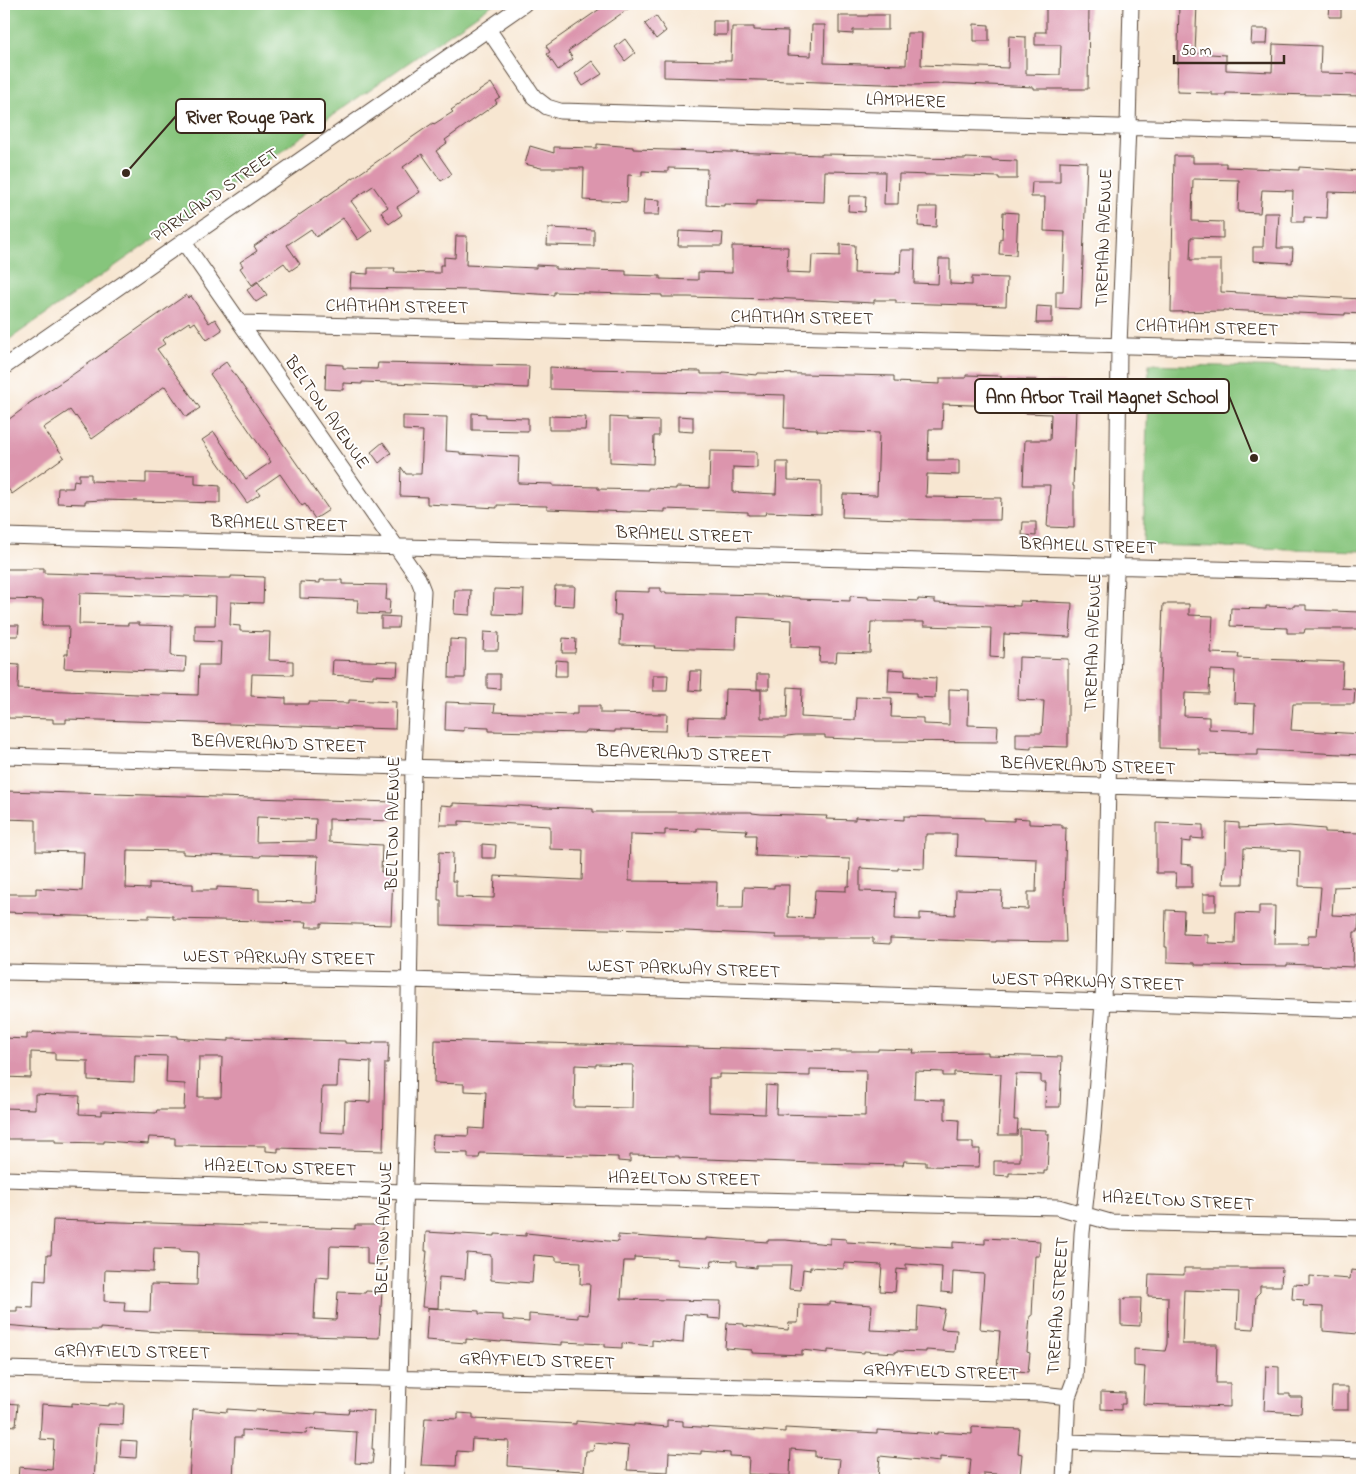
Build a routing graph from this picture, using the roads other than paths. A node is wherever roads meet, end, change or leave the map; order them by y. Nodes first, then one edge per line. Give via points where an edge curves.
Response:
1 (524, 4) edge
2 (1130, 4) edge
3 (488, 29) junction
4 (1128, 127) junction
5 (1362, 134) edge
6 (183, 241) junction
7 (241, 323) junction
8 (1120, 345) junction
9 (1362, 352) edge
10 (4, 366) edge
11 (4, 536) edge
12 (396, 547) junction
13 (1116, 566) junction
14 (1362, 573) edge
15 (4, 756) edge
16 (414, 767) junction
17 (1108, 786) junction
18 (1362, 793) edge
19 (4, 972) edge
20 (409, 980) junction
21 (1104, 1003) junction
22 (1362, 1010) edge
23 (1093, 1133) joint
24 (4, 1179) edge
25 (405, 1192) junction
26 (1083, 1215) junction
27 (1362, 1228) edge
28 (4, 1369) edge
29 (398, 1377) junction
30 (1068, 1397) junction
31 (1065, 1442) junction
32 (1362, 1450) edge
33 (396, 1480) edge
34 (1064, 1480) edge

1 - 3 street, PARKLAND STREET
2 - 4 street, TIREMAN AVENUE
3 - 4 street, LAMPHERE via 534,97 547,107 560,111
3 - 6 street, PARKLAND STREET
4 - 5 street, LAMPHERE
4 - 8 street, TIREMAN AVENUE
6 - 7 street, BELTON AVENUE
6 - 10 street, PARKLAND STREET
7 - 8 street, CHATHAM STREET
7 - 12 street, BELTON AVENUE
8 - 9 street, CHATHAM STREET
8 - 13 street, TIREMAN AVENUE
11 - 12 street, BRAMELL STREET
12 - 13 street, BRAMELL STREET
12 - 16 street, BELTON AVENUE via 418,578 423,591
13 - 14 street, BRAMELL STREET
13 - 17 street, TIREMAN AVENUE
15 - 16 street, BEAVERLAND STREET
16 - 17 street, BEAVERLAND STREET
16 - 20 street, BELTON AVENUE
17 - 18 street, BEAVERLAND STREET
17 - 21 street, TIREMAN AVENUE
19 - 20 street, WEST PARKWAY STREET
20 - 21 street, WEST PARKWAY STREET
20 - 25 street, BELTON AVENUE
21 - 22 street, WEST PARKWAY STREET
21 - 23 street, TIREMAN AVENUE
23 - 26 street, TIREMAN STREET
24 - 25 street, HAZELTON STREET
25 - 26 street, HAZELTON STREET via 1058,1207
25 - 29 street, BELTON AVENUE
26 - 27 street, HAZELTON STREET via 1110,1222
26 - 30 street, TIREMAN STREET via 1075,1378
28 - 29 street, GRAYFIELD STREET
29 - 30 street, GRAYFIELD STREET
29 - 33 street, BELTON AVENUE
30 - 31 street, TIREMAN STREET
31 - 32 street
31 - 34 street, TIREMAN STREET

